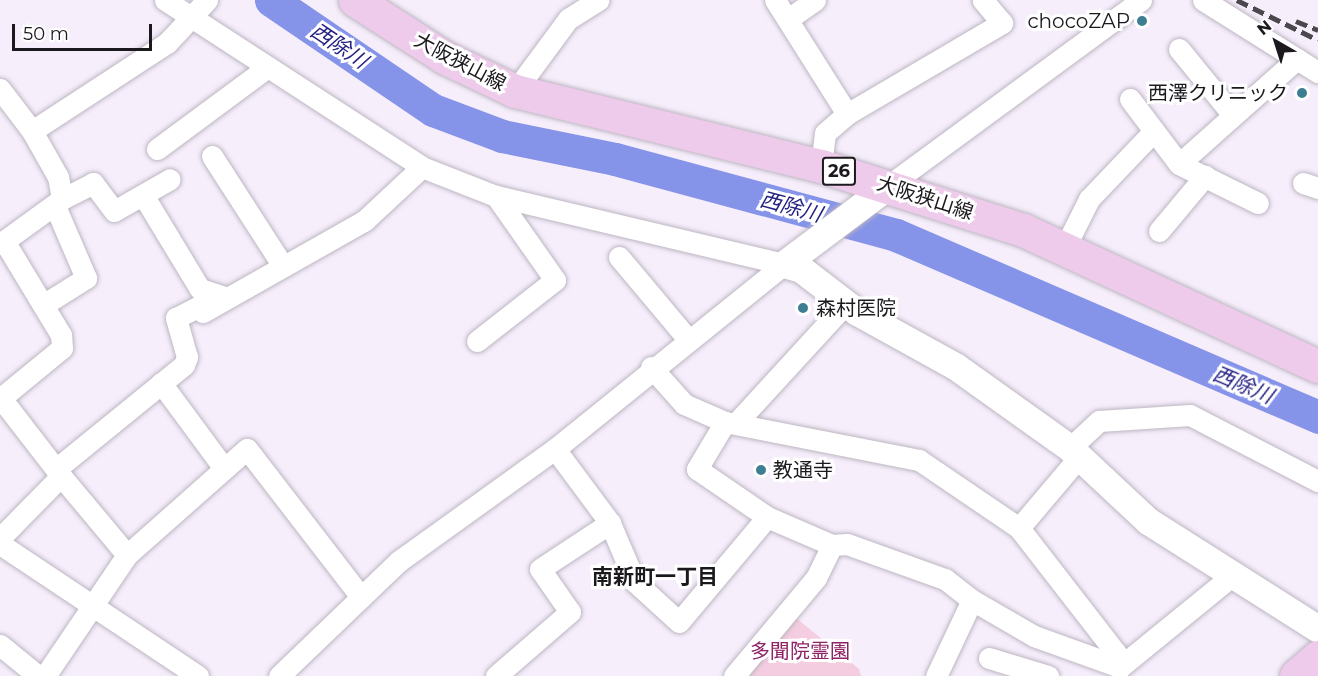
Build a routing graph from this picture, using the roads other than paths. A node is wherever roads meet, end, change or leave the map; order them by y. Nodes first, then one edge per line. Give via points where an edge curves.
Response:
1 (165, 0) edge
2 (355, 0) edge
3 (599, 0) edge
4 (775, 0) edge
5 (814, 0) edge
6 (1141, 0) edge
7 (1203, 0) edge
8 (990, 2) edge
9 (199, 12) edge
10 (788, 19) junction
11 (1179, 49) dead end
12 (1297, 59) junction
13 (268, 67) junction
14 (1318, 72) edge
15 (0, 89) edge
16 (514, 91) junction
17 (1130, 99) dead end
18 (847, 114) junction
19 (1233, 115) junction
20 (32, 131) junction
21 (1154, 131) junction
22 (157, 149) dead end
23 (212, 156) dead end
24 (1179, 164) junction
25 (821, 166) junction
26 (422, 167) junction
27 (1205, 176) junction
28 (170, 179) dead end
29 (883, 189) junction
30 (142, 195) junction
31 (496, 196) junction
32 (59, 203) junction
33 (1258, 203) dead end
34 (1159, 231) dead end
35 (2, 242) edge
36 (1064, 249) junction
37 (619, 257) dead end
38 (788, 262) junction
39 (283, 266) junction
40 (225, 297) junction
41 (846, 303) junction
42 (43, 305) junction
43 (687, 338) junction
44 (477, 340) dead end
45 (1318, 366) edge
46 (651, 367) junction
47 (162, 383) junction
48 (0, 397) edge
49 (731, 422) junction
50 (555, 449) junction
51 (1074, 453) junction
52 (224, 468) junction
53 (58, 472) junction
54 (1318, 481) edge
55 (767, 517) junction
56 (610, 523) junction
57 (1019, 528) junction
58 (0, 538) edge
59 (0, 544) edge
60 (832, 545) junction
61 (127, 555) junction
62 (1234, 574) junction
63 (361, 597) junction
64 (972, 600) junction
65 (92, 609) junction
66 (1318, 629) edge
67 (0, 645) edge
68 (1318, 657) edge
69 (989, 658) dead end
70 (1122, 673) edge
71 (38, 676) edge
72 (45, 676) edge
73 (198, 676) edge
74 (279, 676) edge
75 (496, 676) edge
76 (734, 676) edge
77 (936, 676) edge
78 (1048, 676) edge
79 (1296, 676) edge

1 - 9 street
2 - 16 main road, 大阪狭山線 / 26 via 453,62
3 - 16 street via 568,19
4 - 10 street
5 - 10 street
6 - 29 street
7 - 12 street
8 - 18 street via 1002,23
9 - 13 street
9 - 20 street
10 - 18 street
11 - 19 street
12 - 14 street
12 - 19 street
13 - 22 street
13 - 26 street
15 - 20 street
16 - 25 main road, 大阪狭山線 / 26
17 - 21 street
18 - 25 street via 825,134
19 - 24 street
20 - 32 street via 58,177
21 - 24 street
21 - 36 street via 1089,199
23 - 39 street
24 - 27 street
25 - 29 main road, 大阪狭山線 / 26
26 - 31 street
26 - 39 street via 364,221
27 - 33 street
27 - 34 street
28 - 30 street
29 - 36 main road, 大阪狭山線 / 26
29 - 38 street
30 - 32 street via 114,211 93,183
30 - 40 street via 200,288
31 - 38 street
31 - 44 street via 555,280
32 - 35 street
32 - 42 street via 86,278
35 - 42 street
36 - 45 main road, 大阪狭山線 / 26
37 - 43 street
38 - 41 street via 814,276
38 - 43 street
39 - 40 street
40 - 47 street via 203,312 198,307 176,318 187,357
41 - 49 street
41 - 51 street via 955,366
42 - 48 street via 62,348
43 - 46 street
46 - 49 street via 684,404
46 - 50 street
47 - 52 street
47 - 53 street
48 - 53 street
49 - 55 street via 696,469
49 - 57 street via 919,460
50 - 56 street
50 - 63 street via 399,561
51 - 54 street via 1099,421 1190,415
51 - 57 street
51 - 62 street via 1148,521
52 - 61 street
52 - 63 street via 247,449
53 - 58 street
53 - 61 street
55 - 56 street via 679,622 635,582
55 - 60 street
56 - 75 street via 540,569 570,612
57 - 70 street via 1116,652
59 - 65 street
60 - 64 street via 847,544 924,570
60 - 76 street via 816,578
61 - 65 street
62 - 66 street
62 - 70 street
63 - 74 street
64 - 70 street via 1034,636
64 - 77 street
65 - 72 street
65 - 73 street
67 - 71 street
68 - 79 main road
69 - 78 street

